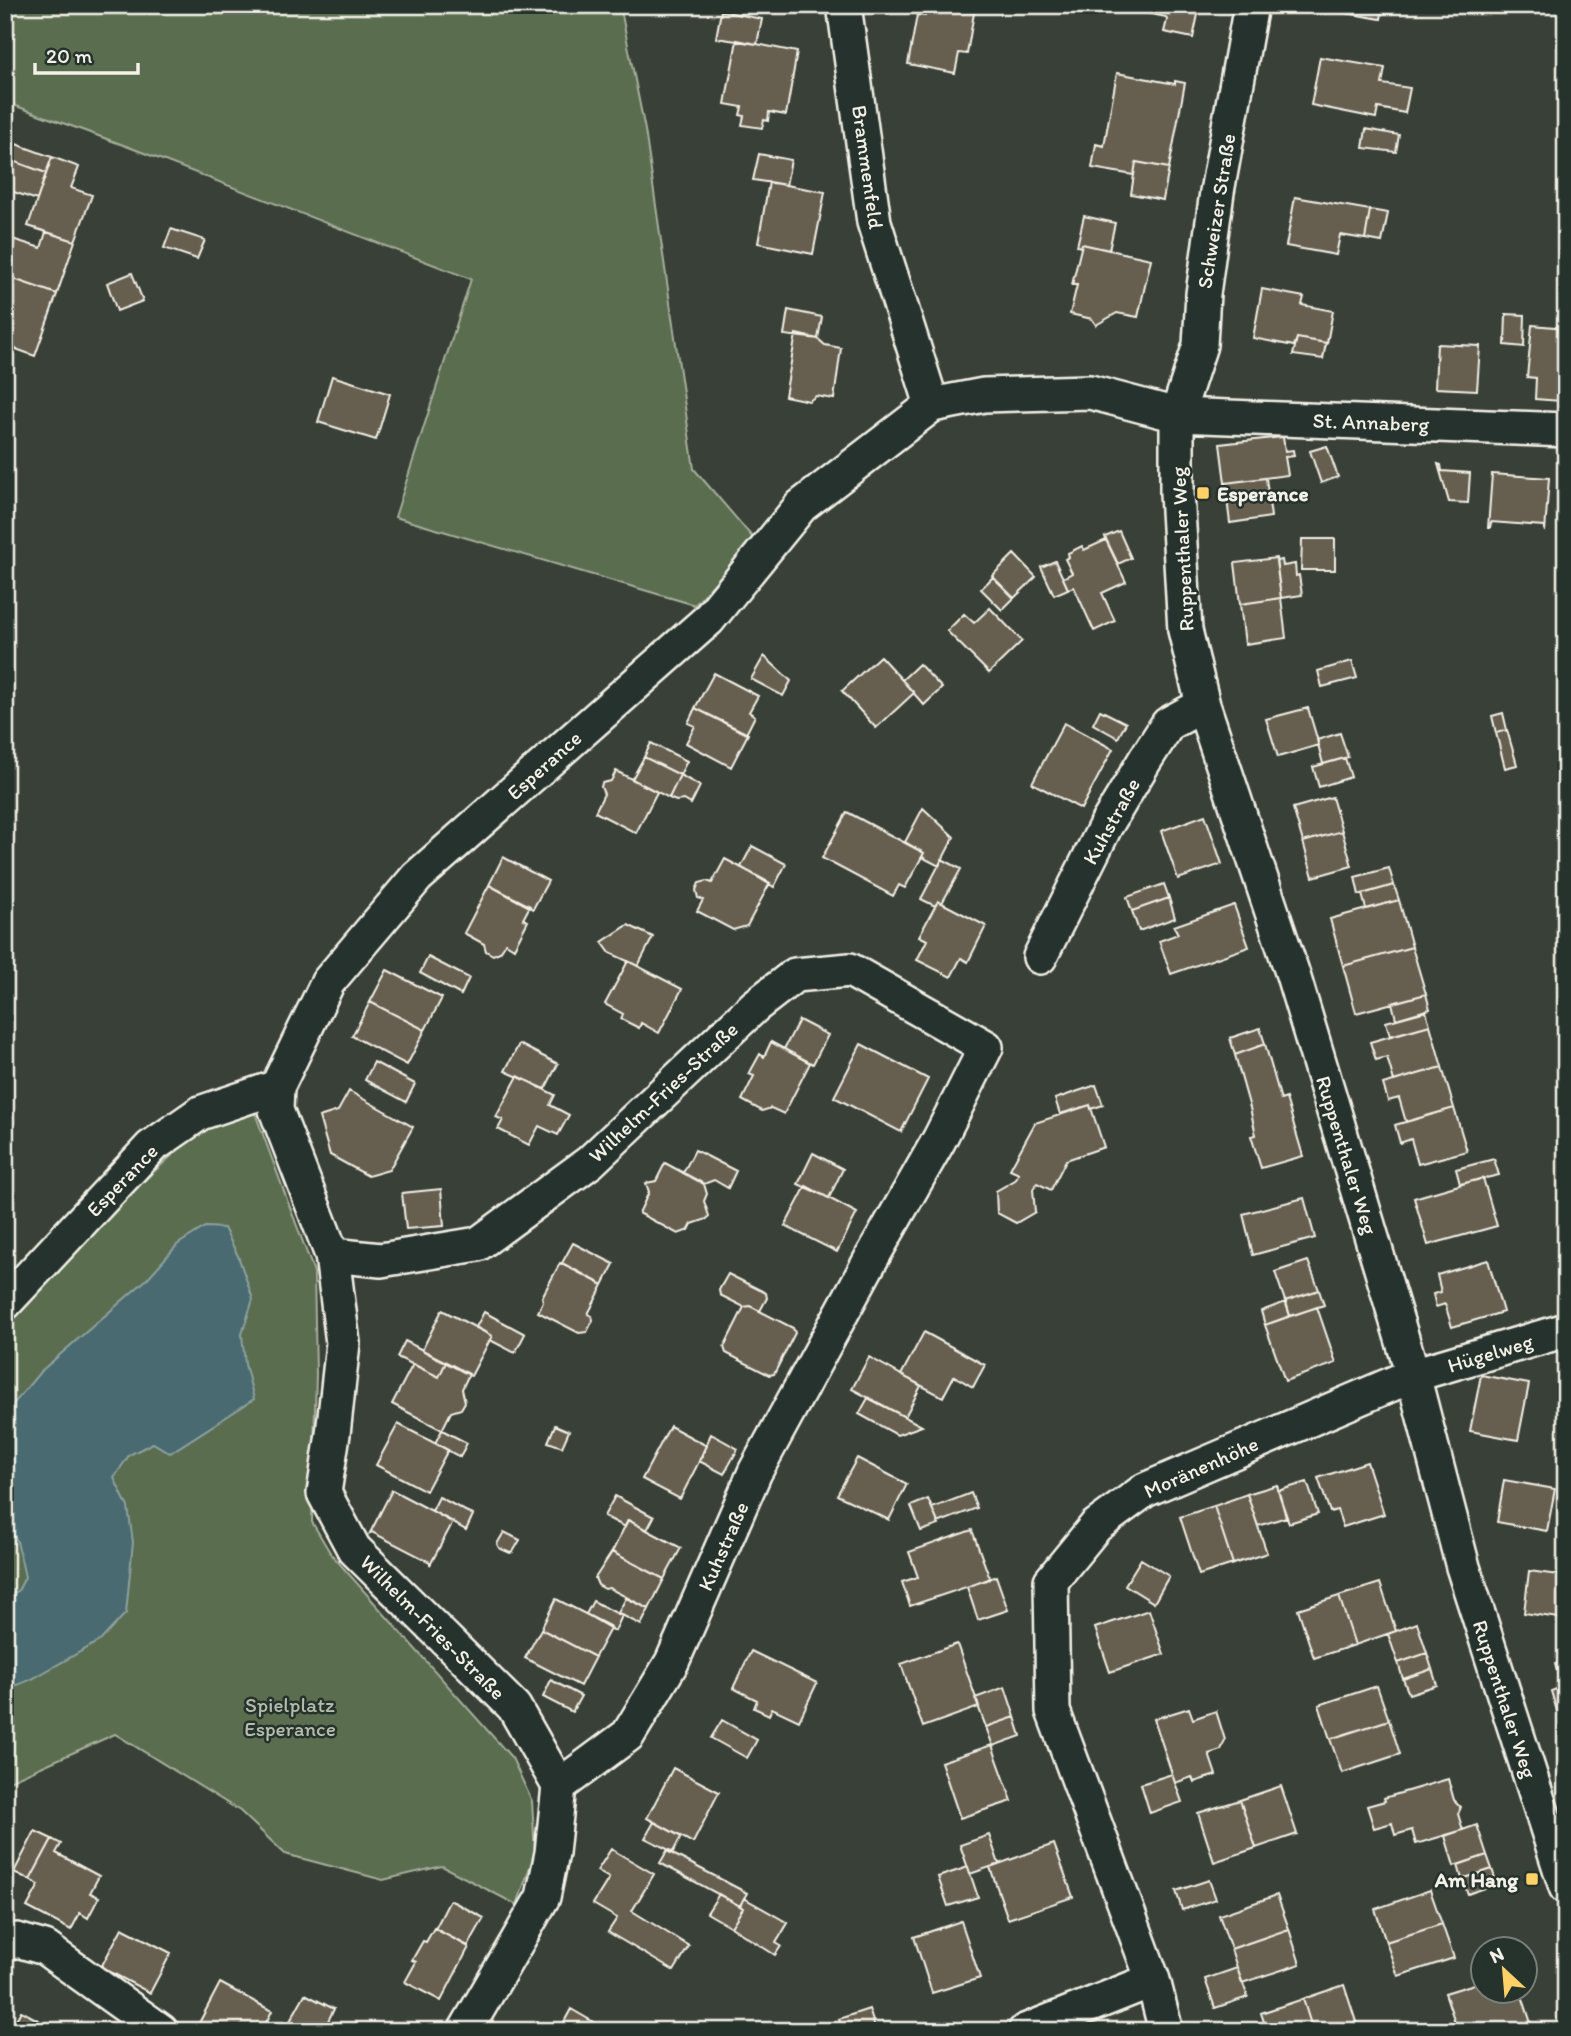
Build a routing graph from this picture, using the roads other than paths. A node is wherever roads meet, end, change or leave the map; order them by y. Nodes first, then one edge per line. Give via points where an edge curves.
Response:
1 (844, 5) edge
2 (1251, 5) edge
3 (932, 405) junction
4 (1177, 415) junction
5 (1566, 430) edge
6 (1203, 705) junction
7 (1040, 957) dead end
8 (986, 1047) joint
9 (277, 1087) junction
10 (331, 1255) junction
11 (5, 1303) edge
12 (1566, 1330) edge
13 (1413, 1375) junction
14 (559, 1786) junction
15 (1566, 1887) edge
16 (5, 1944) edge
17 (1153, 1980) junction
18 (161, 2031) edge
19 (465, 2031) edge
20 (1025, 2031) edge
21 (1166, 2031) edge

1 - 3 street, Brammenfeld via 874,222
2 - 4 street, Schweizer Straße via 1217,192 1200,345
3 - 4 street, Esperance via 984,395 1090,392
3 - 9 street, Esperance via 801,506 708,620 417,877 328,982
4 - 5 street, St. Annaberg
4 - 6 street, Ruppenthaler Weg via 1185,630
6 - 7 street, Kuhstraße via 1168,724 1150,751 1105,827
6 - 13 street, Ruppenthaler Weg via 1293,975
8 - 10 street, Wilhelm-Fries-Straße via 850,970 795,975 755,1006 590,1163 478,1244 381,1260
8 - 14 street, Kuhstraße via 755,1472 672,1662 628,1735
9 - 10 street, Wilhelm-Fries-Straße via 276,1110
9 - 11 street, Esperance via 200,1113 151,1147
10 - 14 street, Wilhelm-Fries-Straße via 343,1343 324,1493 354,1549 514,1707
12 - 13 street, Hügelweg
13 - 15 street, Ruppenthaler Weg via 1463,1567
13 - 17 street, Moränenhöhe via 1145,1490 1096,1526 1052,1581 1052,1711
14 - 19 street via 543,1897
16 - 18 street via 16,1940 45,1948
17 - 20 street
17 - 21 street, Moränenhöhe

